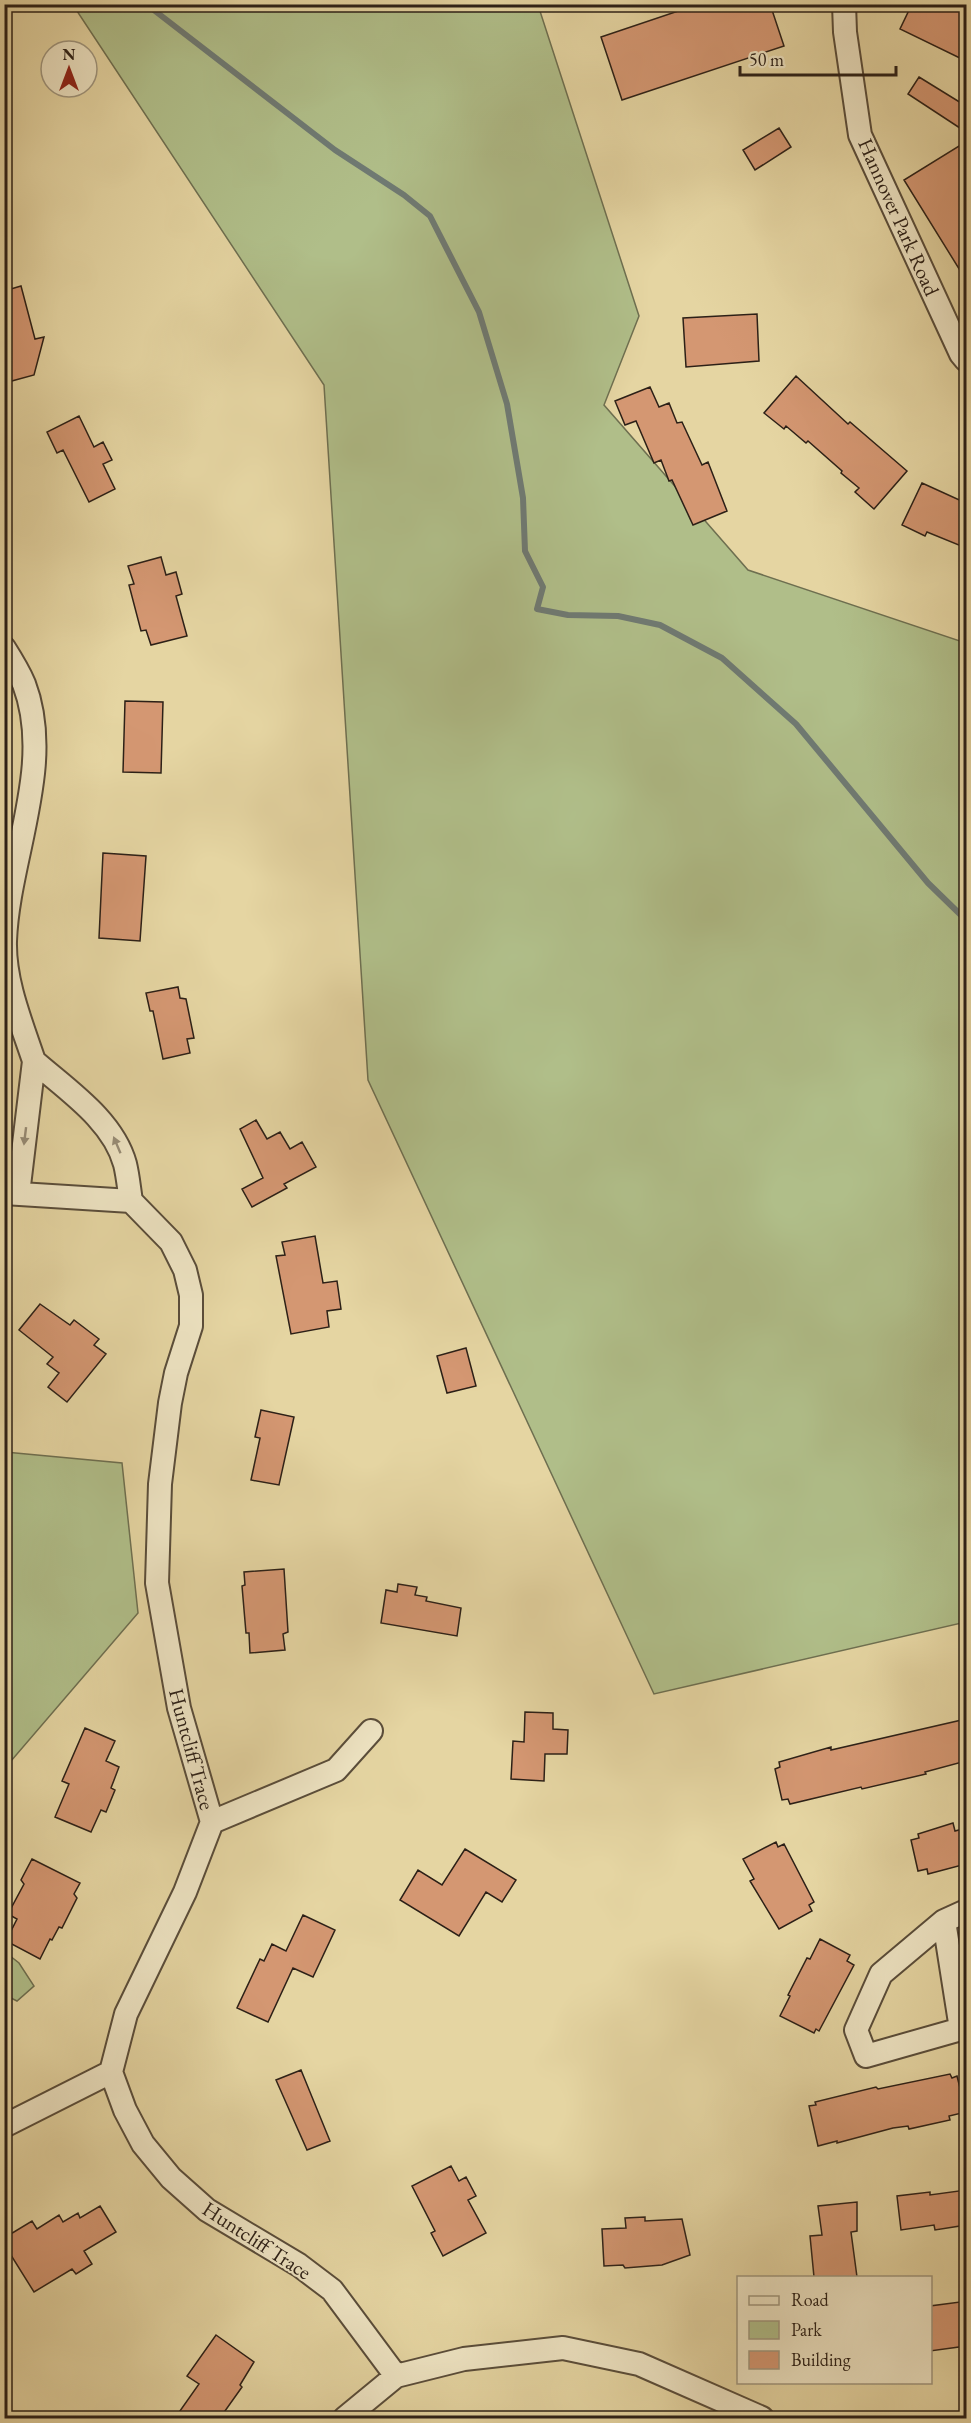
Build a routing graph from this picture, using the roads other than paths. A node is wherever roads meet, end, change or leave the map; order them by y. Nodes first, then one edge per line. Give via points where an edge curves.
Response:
1 (844, 4) edge
2 (966, 360) edge
3 (4, 648) edge
4 (34, 1061) junction
5 (11, 1194) edge
6 (131, 1201) junction
7 (371, 1731) dead end
8 (212, 1822) junction
9 (966, 1911) edge
10 (944, 1921) junction
11 (111, 2072) junction
12 (4, 2126) edge
13 (396, 2376) junction
14 (345, 2418) edge
15 (762, 2418) edge

1 - 2 street, Hannover Park Road via 860,135
3 - 4 street via 24,684 34,730 33,772 8,906 5,944 13,999
4 -> 5 street
6 -> 4 street via 125,1164 113,1136
5 - 6 street
6 - 8 street, Huntcliff Trace via 171,1242 185,1270 191,1295 191,1326 170,1403 161,1473 157,1583 179,1708
7 - 8 street via 336,1770
8 - 11 street, Huntcliff Trace via 185,1892 126,2014
9 - 10 street
10 - 10 street via 881,1974 856,2030 866,2056 960,2029
11 - 12 street
11 - 13 street, Huntcliff Trace via 143,2144 171,2178 207,2210 299,2265 332,2290
13 - 14 street
13 - 15 street via 464,2359 563,2348 639,2364

